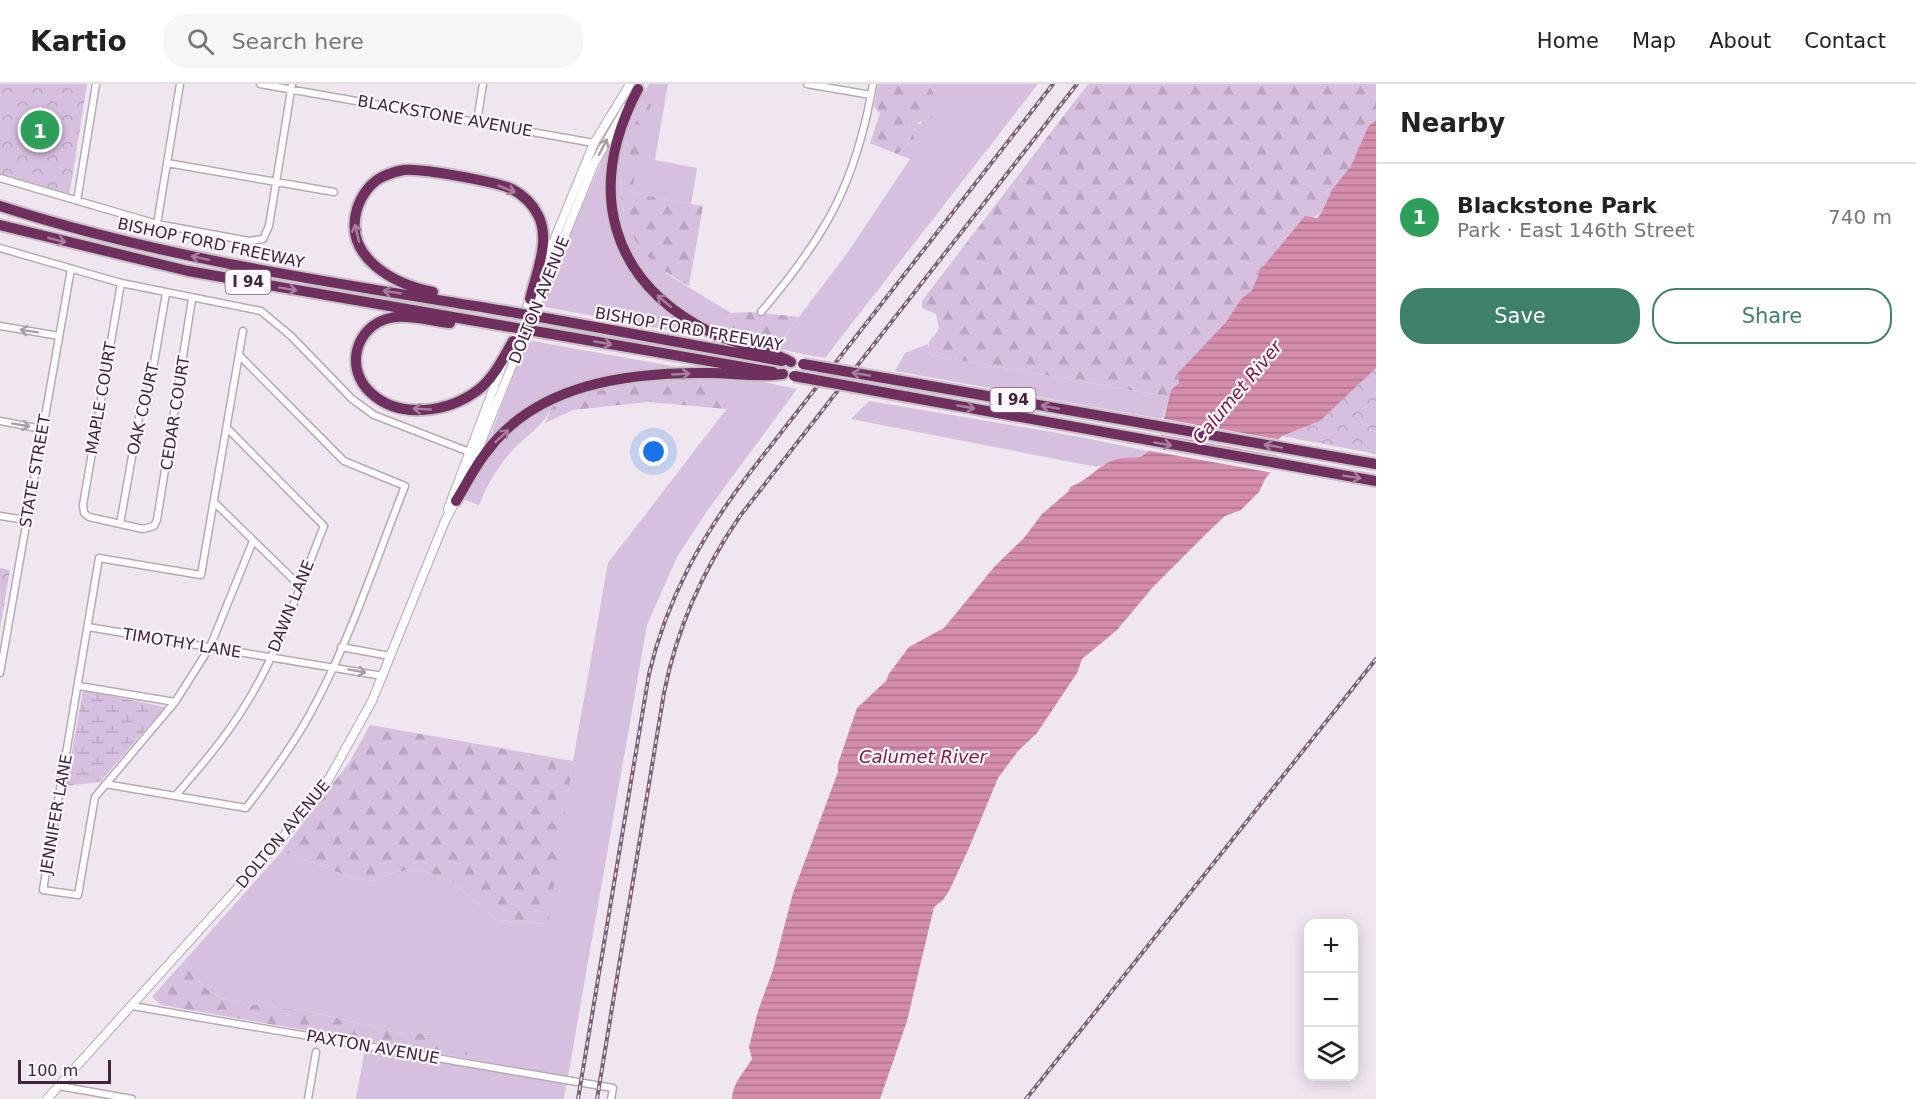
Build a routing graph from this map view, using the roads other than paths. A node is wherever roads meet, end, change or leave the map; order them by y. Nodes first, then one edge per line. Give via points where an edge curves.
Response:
1 (96, 84) edge
2 (180, 84) edge
3 (260, 84) edge
4 (483, 84) edge
5 (807, 84) edge
6 (873, 84) edge
7 (636, 86) edge
8 (292, 87) edge
9 (871, 95) junction
10 (477, 121) junction
11 (594, 143) junction
12 (167, 163) junction
13 (0, 178) edge
14 (276, 182) junction
15 (334, 192) dead end
16 (77, 201) junction
17 (0, 206) edge
18 (157, 224) junction
19 (0, 225) edge
20 (0, 248) edge
21 (71, 269) junction
22 (121, 283) junction
23 (166, 293) junction
24 (192, 298) junction
25 (530, 299) junction
26 (491, 309) junction
27 (761, 312) dead end
28 (494, 324) junction
29 (0, 326) edge
30 (243, 331) dead end
31 (59, 336) junction
32 (513, 341) junction
33 (239, 355) junction
34 (791, 362) junction
35 (788, 375) junction
36 (0, 422) edge
37 (227, 428) junction
38 (42, 429) junction
39 (472, 453) junction
40 (1376, 464) edge
41 (1376, 481) edge
42 (456, 501) junction
43 (214, 502) junction
44 (0, 516) edge
45 (26, 520) junction
46 (445, 521) junction
47 (120, 524) junction
48 (253, 541) junction
49 (300, 586) junction
50 (88, 627) junction
51 (210, 647) junction
52 (341, 647) junction
53 (390, 656) junction
54 (270, 657) junction
55 (332, 667) junction
56 (0, 674) edge
57 (383, 676) junction
58 (78, 686) junction
59 (175, 702) junction
60 (105, 784) junction
61 (176, 795) junction
62 (132, 1006) junction
63 (316, 1052) dead end
64 (59, 1086) junction
65 (119, 1098) edge
66 (47, 1099) edge
67 (132, 1099) edge
68 (308, 1099) edge
69 (611, 1099) edge

1 - 16 street
2 - 12 street
3 - 8 street, BLACKSTONE AVENUE
4 - 10 street
5 - 9 street
6 - 9 street
7 - 11 street, DOLTON AVENUE
34 -> 7 highway via 697,324 656,294 631,262 614,221 610,175 617,138
39 -> 7 street, DOLTON AVENUE via 594,164
8 - 10 street, BLACKSTONE AVENUE
8 - 14 street
9 - 27 street via 857,159 838,206 800,266
10 - 11 street, BLACKSTONE AVENUE
11 - 25 street, DOLTON AVENUE
12 - 14 street
12 - 18 street
13 - 16 street
14 - 15 street
14 - 18 street via 269,226 262,239 249,241
16 - 18 street
26 -> 17 highway, BISHOP FORD FREEWAY / I 94 via 209,260
19 -> 28 highway, BISHOP FORD FREEWAY / I 94 via 188,271
20 - 21 street
21 - 22 street
21 - 31 street, STATE STREET
22 - 23 street
22 - 47 street, MAPLE COURT via 83,506 89,517
23 - 24 street
23 - 47 street, OAK COURT
24 - 39 street via 261,311 352,399 374,415
24 - 47 street, CEDAR COURT via 158,520 154,526 143,529
26 -> 25 highway via 405,285 373,265 356,238 354,226 367,190 381,178 404,170 497,184 523,196 538,216 543,238
25 - 32 street, DOLTON AVENUE
26 - 34 highway, BISHOP FORD FREEWAY / I 94, bridge
32 -> 28 highway via 479,389 434,410 393,405 372,395 358,373 358,344 379,321 393,317
28 -> 35 highway, BISHOP FORD FREEWAY / I 94, bridge
31 -> 29 street
30 - 33 street, JENNIFER LANE
31 - 38 street, STATE STREET
32 - 39 street, DOLTON AVENUE
33 - 37 street, JENNIFER LANE
33 - 52 street via 344,461 405,486
40 -> 34 highway, BISHOP FORD FREEWAY / I 94, bridge
35 -> 41 highway, BISHOP FORD FREEWAY / I 94, bridge
42 -> 35 highway via 485,452 501,436 554,398 584,386 638,377 710,373 759,378
36 -> 38 street
37 - 43 street, JENNIFER LANE
37 - 49 street, DAWN LANE via 324,526
38 - 45 street, STATE STREET
39 - 42 street, DOLTON AVENUE
39 - 46 street, DOLTON AVENUE via 451,495
42 - 46 street, DOLTON AVENUE
43 - 48 street
43 - 50 street, JENNIFER LANE via 201,575 99,558
44 - 45 street
45 - 56 street, STATE STREET
46 - 53 street, DOLTON AVENUE
48 - 49 street
48 - 51 street
49 - 54 street, DAWN LANE
50 - 51 street, TIMOTHY LANE
50 - 58 street, JENNIFER LANE
51 - 54 street, TIMOTHY LANE
51 - 59 street
52 - 53 street
52 - 55 street
53 - 57 street, DOLTON AVENUE
54 - 55 street, TIMOTHY LANE
54 - 61 street, DAWN LANE via 247,703 217,747
55 -> 57 street, TIMOTHY LANE
55 - 61 street via 310,714 246,808
57 - 62 street, DOLTON AVENUE via 349,747 314,801
58 - 59 street
58 - 60 street, JENNIFER LANE via 43,890 78,895 95,797
59 - 60 street
60 - 61 street
62 - 64 street, DOLTON AVENUE
62 - 69 street, PAXTON AVENUE via 613,1088
63 - 68 street
64 - 65 street
64 - 66 street, DOLTON AVENUE
65 - 67 street

